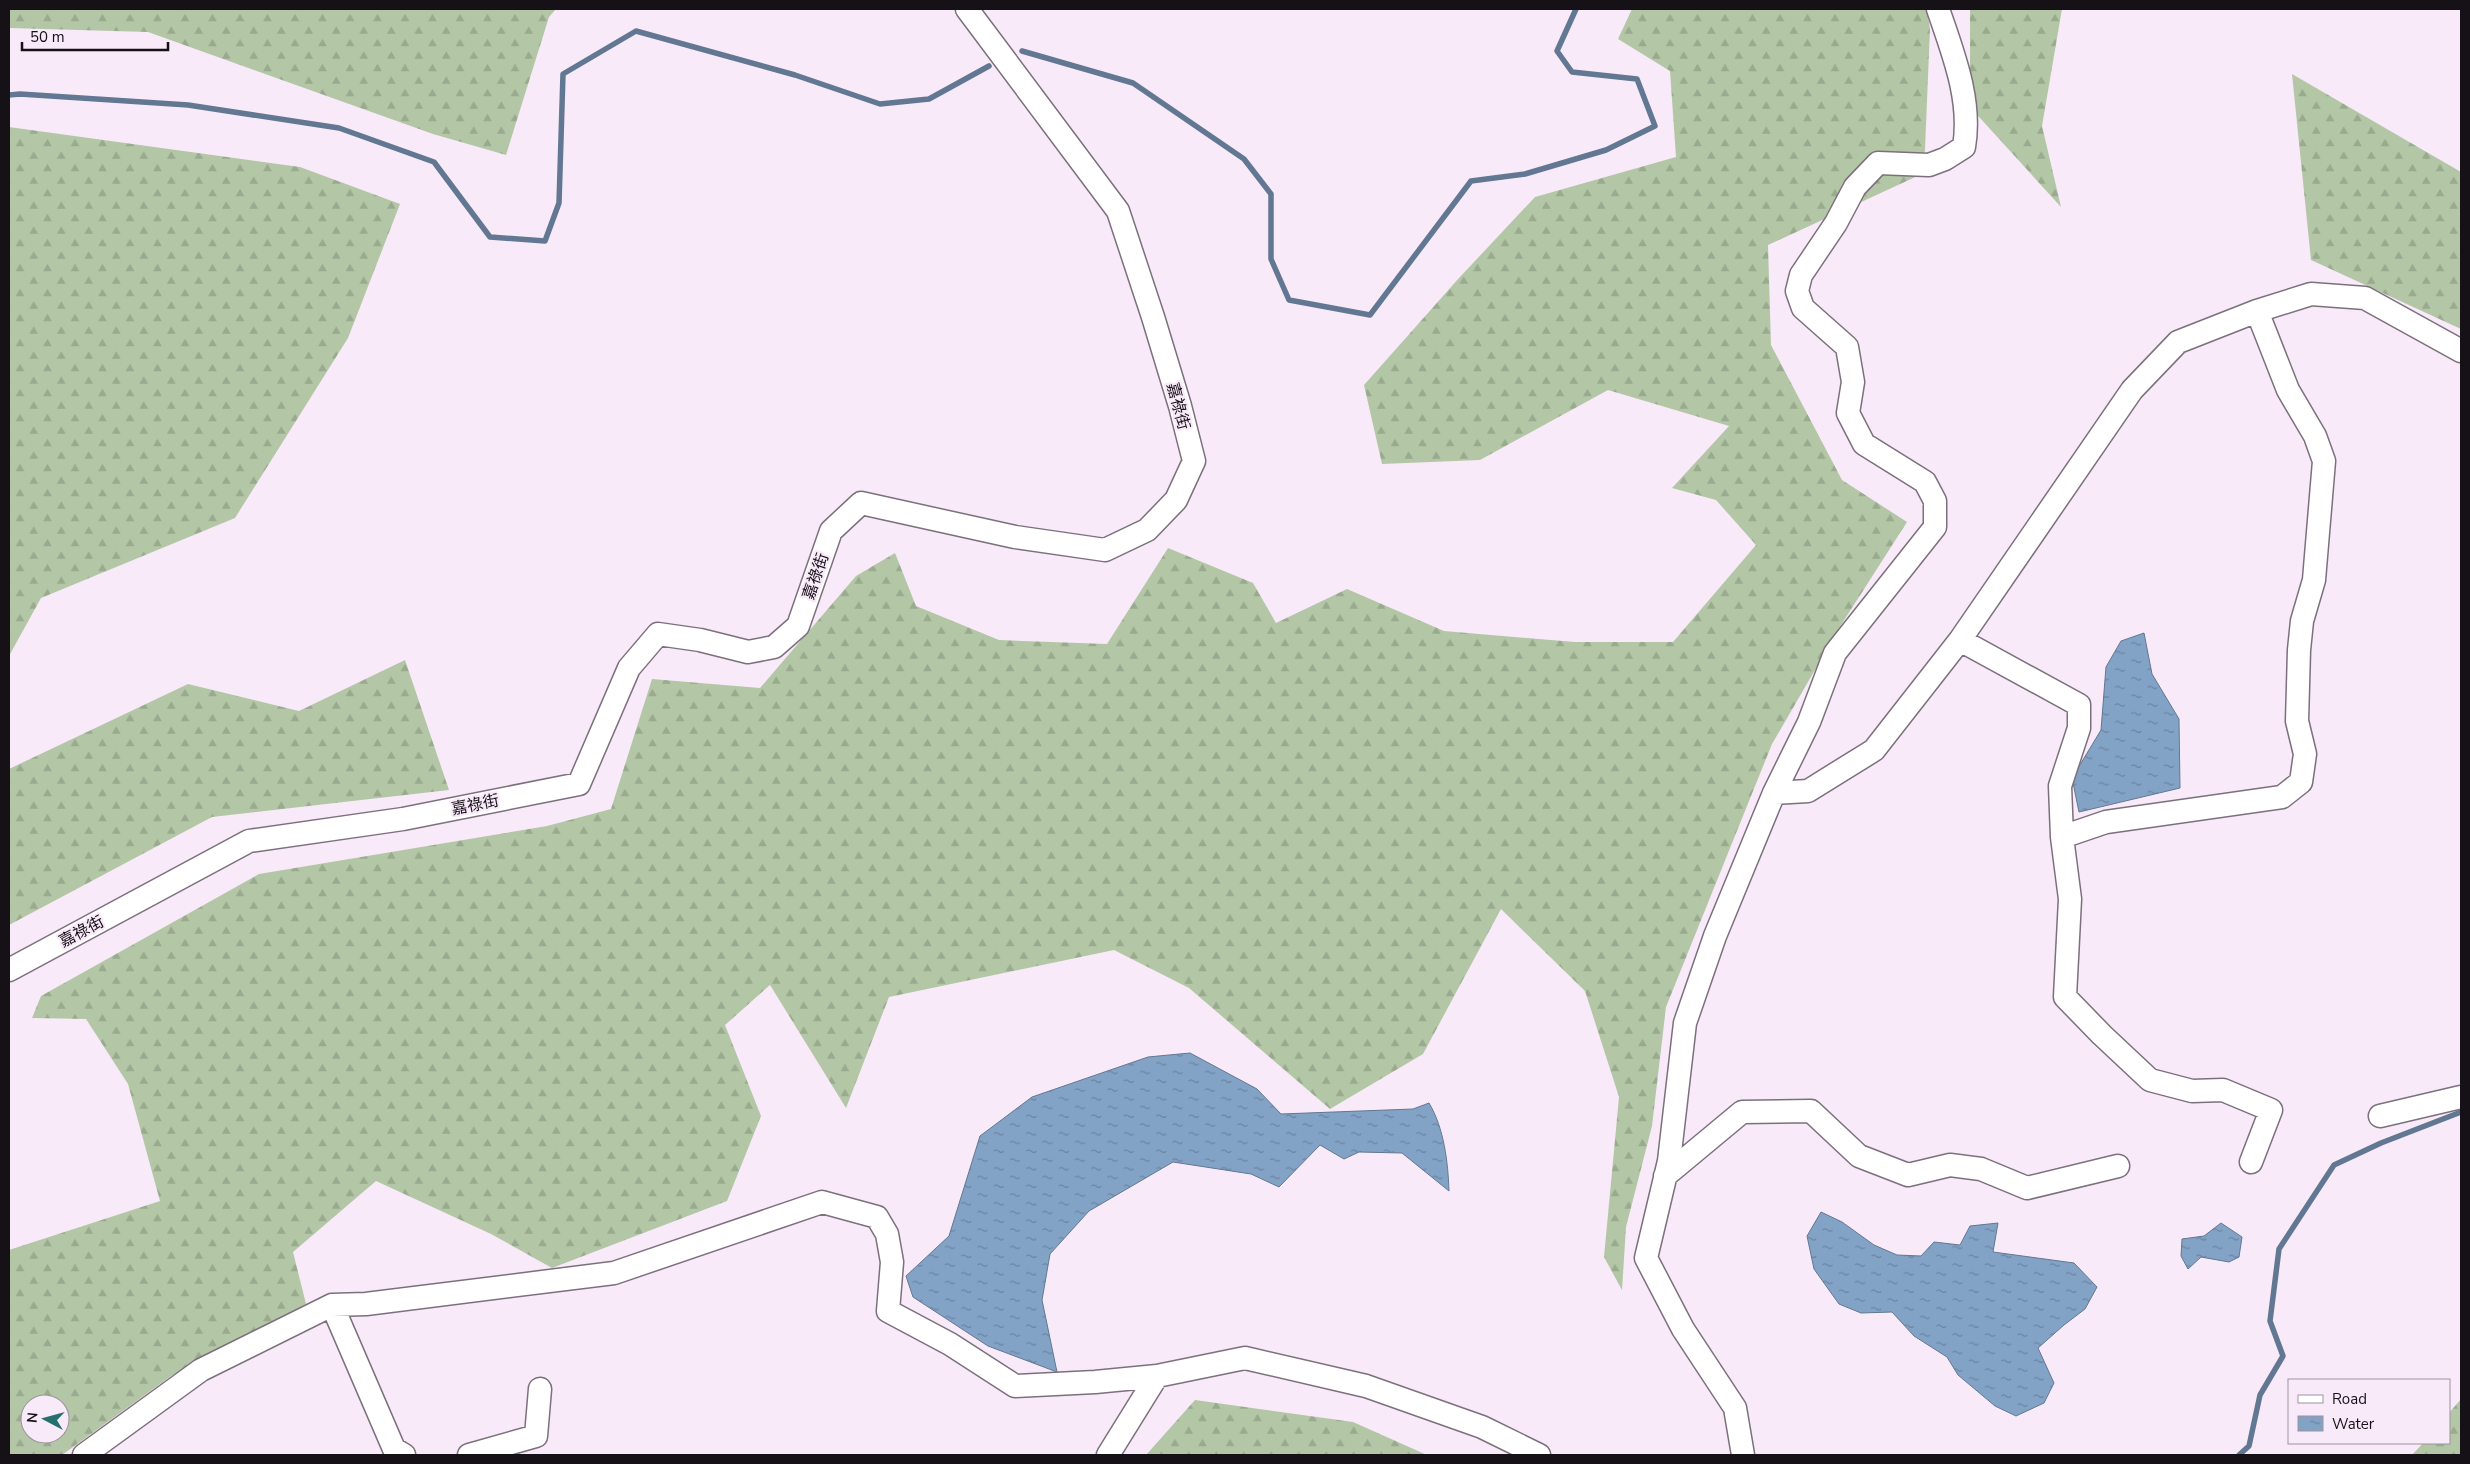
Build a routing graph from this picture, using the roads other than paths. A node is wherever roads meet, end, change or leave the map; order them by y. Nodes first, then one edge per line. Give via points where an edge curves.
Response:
1 (967, 9) edge
2 (1938, 9) edge
3 (2257, 311) junction
4 (2461, 351) edge
5 (1960, 640) junction
6 (1774, 794) junction
7 (2062, 837) junction
8 (9, 970) edge
9 (2461, 1097) edge
10 (2380, 1116) dead end
11 (2251, 1162) dead end
12 (2118, 1166) dead end
13 (1665, 1176) junction
14 (332, 1304) junction
15 (1157, 1376) junction
16 (540, 1389) dead end
17 (84, 1455) edge
18 (404, 1455) edge
19 (469, 1455) edge
20 (1108, 1455) edge
21 (1539, 1455) edge
22 (1743, 1455) edge

1 - 8 street, 嘉祿街 via 1118,211 1156,326 1194,461 1176,500 1147,530 1105,550 1014,537 861,503 831,531 798,626 774,647 748,652 658,634 630,668 579,784 403,819 249,841
2 - 6 street via 1962,83 1967,130 1964,147 1929,165 1878,163 1854,187 1836,223 1801,275 1797,290 1803,308 1847,347 1853,382 1848,413 1864,444 1925,482 1935,501 1935,527 1835,653 1809,722
3 - 4 street via 2311,294 2365,298
3 - 5 street via 2178,342 2132,390
3 - 7 street via 2288,390 2315,436 2324,461 2314,580 2302,621 2299,650 2297,721 2305,754 2301,782 2282,797 2106,822
5 - 6 street via 1874,750 1808,790
5 - 7 street via 2080,705 2079,728 2060,786
6 - 13 street via 1715,936 1685,1023
7 - 11 street via 2070,899 2065,996 2150,1080 2192,1091 2223,1090 2271,1110
9 - 10 street
12 - 13 street via 2027,1188 1981,1169 1950,1165 1908,1175 1859,1156 1811,1111 1742,1112
13 - 22 street via 1646,1258 1683,1329 1735,1408
14 - 15 street via 366,1304 614,1273 822,1202 876,1217 887,1234 892,1262 888,1311 950,1344 1015,1386
14 - 17 street via 200,1370
14 - 18 street via 394,1449
15 - 20 street
15 - 21 street via 1244,1358 1366,1386 1482,1427
16 - 19 street via 536,1436

